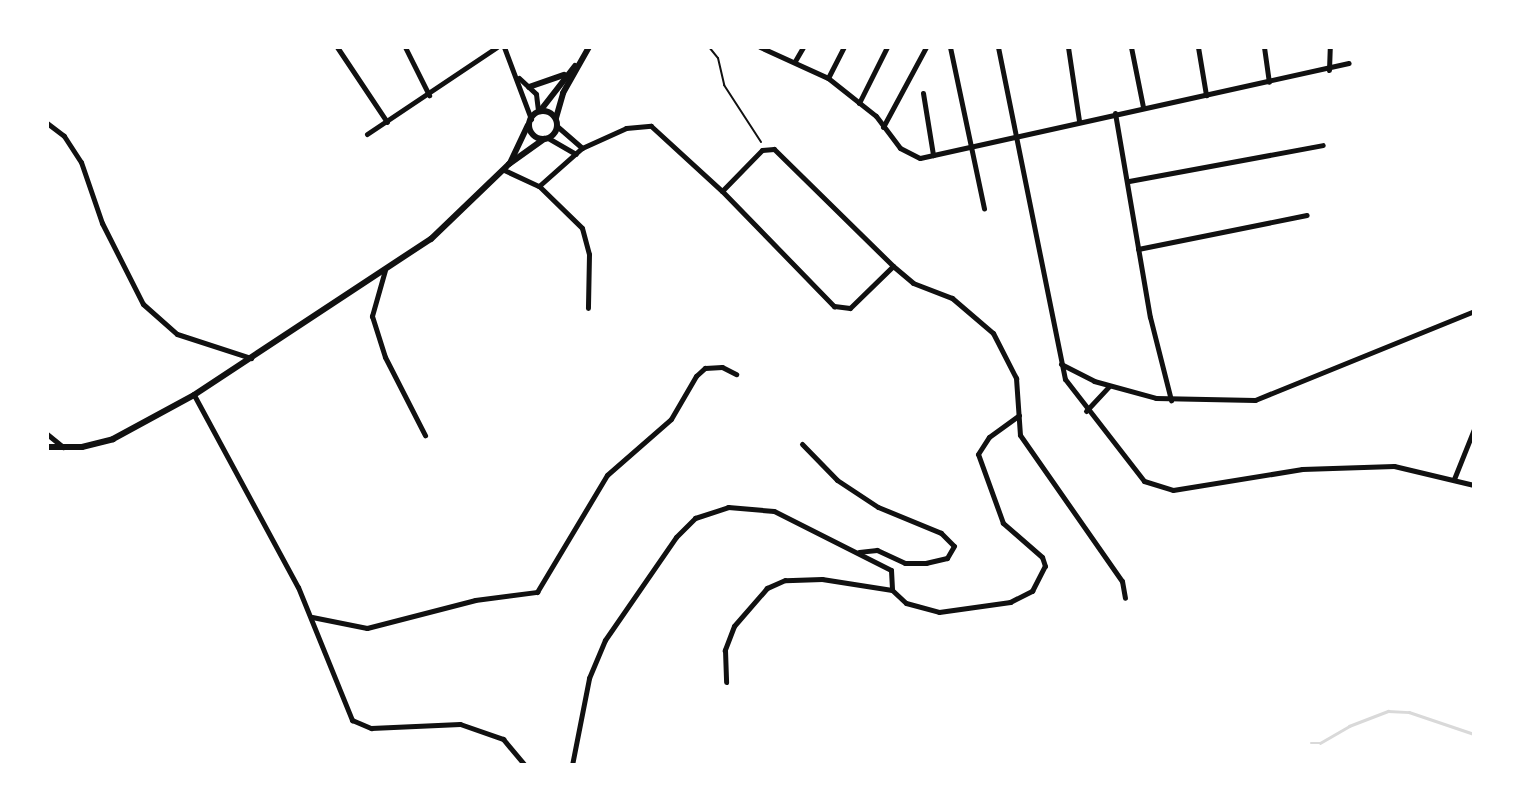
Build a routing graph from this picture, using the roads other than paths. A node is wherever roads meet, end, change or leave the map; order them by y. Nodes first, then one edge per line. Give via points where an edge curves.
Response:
1 (337, 47) edge
2 (405, 47) edge
3 (497, 47) edge
4 (504, 47) edge
5 (589, 47) edge
6 (760, 47) edge
7 (803, 47) edge
8 (844, 47) edge
9 (887, 47) edge
10 (926, 47) edge
11 (950, 47) edge
12 (998, 47) edge
13 (1068, 47) edge
14 (1131, 47) edge
15 (1198, 47) edge
16 (1264, 47) edge
17 (1330, 47) edge
18 (796, 61) junction
19 (1349, 63) dead end
20 (577, 65) junction
21 (1329, 70) junction
22 (568, 72) junction
23 (517, 76) junction
24 (828, 78) junction
25 (1269, 82) junction
26 (529, 87) junction
27 (923, 93) dead end
28 (429, 95) junction
29 (1206, 95) junction
30 (859, 103) junction
31 (1143, 107) junction
32 (539, 111) junction
33 (1115, 113) junction
34 (556, 118) junction
35 (530, 121) junction
36 (1079, 121) junction
37 (387, 122) junction
38 (47, 123) edge
39 (558, 127) junction
40 (883, 127) junction
41 (367, 134) dead end
42 (1013, 134) junction
43 (546, 138) junction
44 (970, 145) junction
45 (1323, 145) dead end
46 (582, 149) junction
47 (576, 153) junction
48 (933, 155) junction
49 (507, 167) junction
50 (1129, 181) junction
51 (539, 186) junction
52 (722, 191) junction
53 (984, 208) dead end
54 (1307, 215) dead end
55 (1138, 249) junction
56 (893, 266) junction
57 (385, 269) junction
58 (588, 309) dead end
59 (1474, 311) edge
60 (251, 358) junction
61 (1061, 364) junction
62 (736, 374) dead end
63 (1109, 386) junction
64 (194, 395) junction
65 (1171, 400) junction
66 (1086, 411) junction
67 (1019, 415) junction
68 (1474, 429) edge
69 (47, 434) edge
70 (425, 435) dead end
71 (802, 444) dead end
72 (47, 447) edge
73 (66, 449) junction
74 (1454, 479) junction
75 (1474, 485) edge
76 (859, 552) junction
77 (892, 590) junction
78 (1125, 598) dead end
79 (312, 617) junction
80 (726, 682) dead end
81 (525, 765) edge
82 (572, 765) edge

1 - 37 street
2 - 28 street
3 - 28 street
4 - 23 street
5 - 20 street
6 - 18 street
7 - 18 street
8 - 24 street
9 - 30 street
10 - 40 street
11 - 44 street
12 - 42 street
13 - 36 street
14 - 31 street
15 - 29 street
16 - 25 street
17 - 21 street
18 - 24 street
19 - 21 street
20 - 22 street
20 - 34 street
21 - 25 street
22 - 26 street
22 - 32 street
23 - 26 street
23 - 35 street
24 - 30 street
25 - 29 street
26 - 32 street via 537,97
27 - 48 street
28 - 37 street
29 - 31 street
30 - 40 street
31 - 33 street
32 - 34 street
32 - 35 street
33 - 36 street
33 - 50 street
34 - 39 street
35 - 43 street via 535,136
35 - 49 street
36 - 42 street
37 - 41 street
38 - 60 street via 64,136 81,162 102,223 143,304 177,334
39 - 43 street
39 - 46 street
40 - 48 street via 912,156
42 - 44 street
42 - 61 street
43 - 47 street
43 - 49 street
44 - 48 street
44 - 53 street
45 - 50 street
46 - 47 street
46 - 52 street via 626,128 651,126
47 - 51 street
49 - 51 street
49 - 57 street via 431,239
50 - 55 street
51 - 58 street via 564,206 586,236
52 - 56 street via 762,150 774,149
52 - 56 street via 834,306 850,308
54 - 55 street
55 - 65 street
56 - 67 street via 913,283 952,298 993,333 1017,378
57 - 60 street
57 - 70 street via 372,316 385,357
59 - 65 street via 1277,394 1255,400
60 - 64 street
61 - 63 street
61 - 66 street
62 - 79 street via 714,367 696,376 671,419 607,475 537,592 475,600 367,628
63 - 65 street
63 - 66 street
64 - 73 street via 113,439
64 - 79 street
66 - 74 street via 1144,481 1158,488 1336,467 1394,466
67 - 77 street via 989,437 978,454 1003,523 1042,556 1045,566 1032,591 1010,602 939,612 906,603
67 - 78 street via 1020,435 1122,581
68 - 74 street
69 - 73 street
71 - 76 street via 837,480 878,506 941,533 954,546 947,558 926,563 905,563 877,550
72 - 73 street
74 - 75 street
76 - 77 street via 887,566 894,580
76 - 82 street via 807,524 760,507 727,507 695,518 676,537 605,640 589,678
77 - 80 street via 846,580 776,583 755,598 734,626 726,650
79 - 81 street via 352,720 371,728 460,724 503,739

